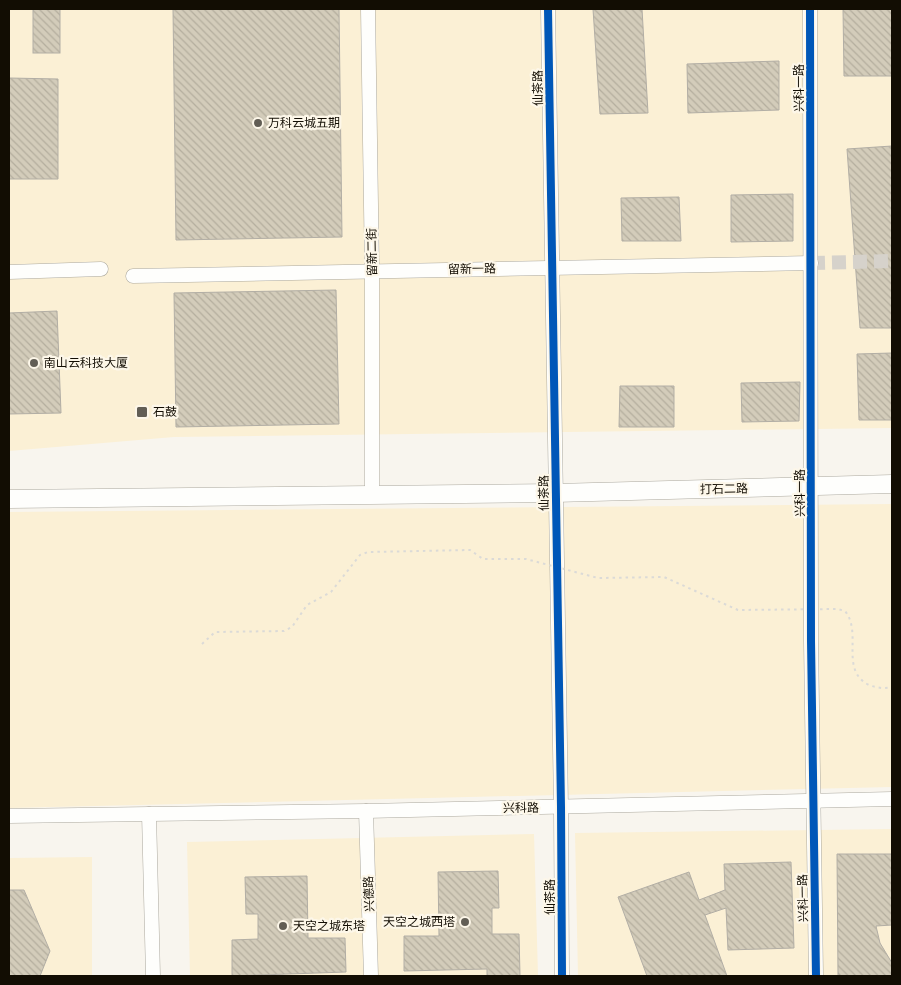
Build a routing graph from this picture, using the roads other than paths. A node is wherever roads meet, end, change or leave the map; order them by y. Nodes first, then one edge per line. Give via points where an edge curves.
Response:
1 (368, 9) edge
2 (548, 9) edge
3 (810, 9) edge
4 (811, 263) junction
5 (551, 268) junction
6 (101, 269) dead end
7 (372, 271) junction
8 (9, 272) edge
9 (133, 276) dead end
10 (892, 484) edge
11 (811, 486) junction
12 (555, 493) junction
13 (372, 495) junction
14 (9, 499) edge
15 (892, 800) edge
16 (812, 801) junction
17 (561, 807) junction
18 (366, 811) junction
19 (149, 814) junction
20 (9, 816) edge
21 (152, 976) edge
22 (371, 976) edge
23 (562, 976) edge
24 (816, 976) edge

1 - 7 street, 留新二街
2 - 5 street, 仙茶路
3 - 4 street, 兴科一路
4 - 5 street, 留新一路
4 - 11 street, 兴科一路
5 - 7 street, 留新一路
5 - 12 street, 仙茶路
6 - 8 street
7 - 9 street, 留新一路
7 - 13 street, 留新二街
10 - 11 main road, 打石二路
11 - 12 main road, 打石二路
11 - 16 street, 兴科一路
12 - 13 main road, 打石二路
12 - 17 street, 仙茶路
13 - 14 main road, 打石二路
15 - 16 street, 兴科路
16 - 17 street, 兴科路
16 - 24 street, 兴科一路
17 - 18 street, 兴科路
17 - 23 street, 仙茶路
18 - 19 street, 兴科路
18 - 22 street, 兴德路
19 - 20 street, 兴科路
19 - 21 street

